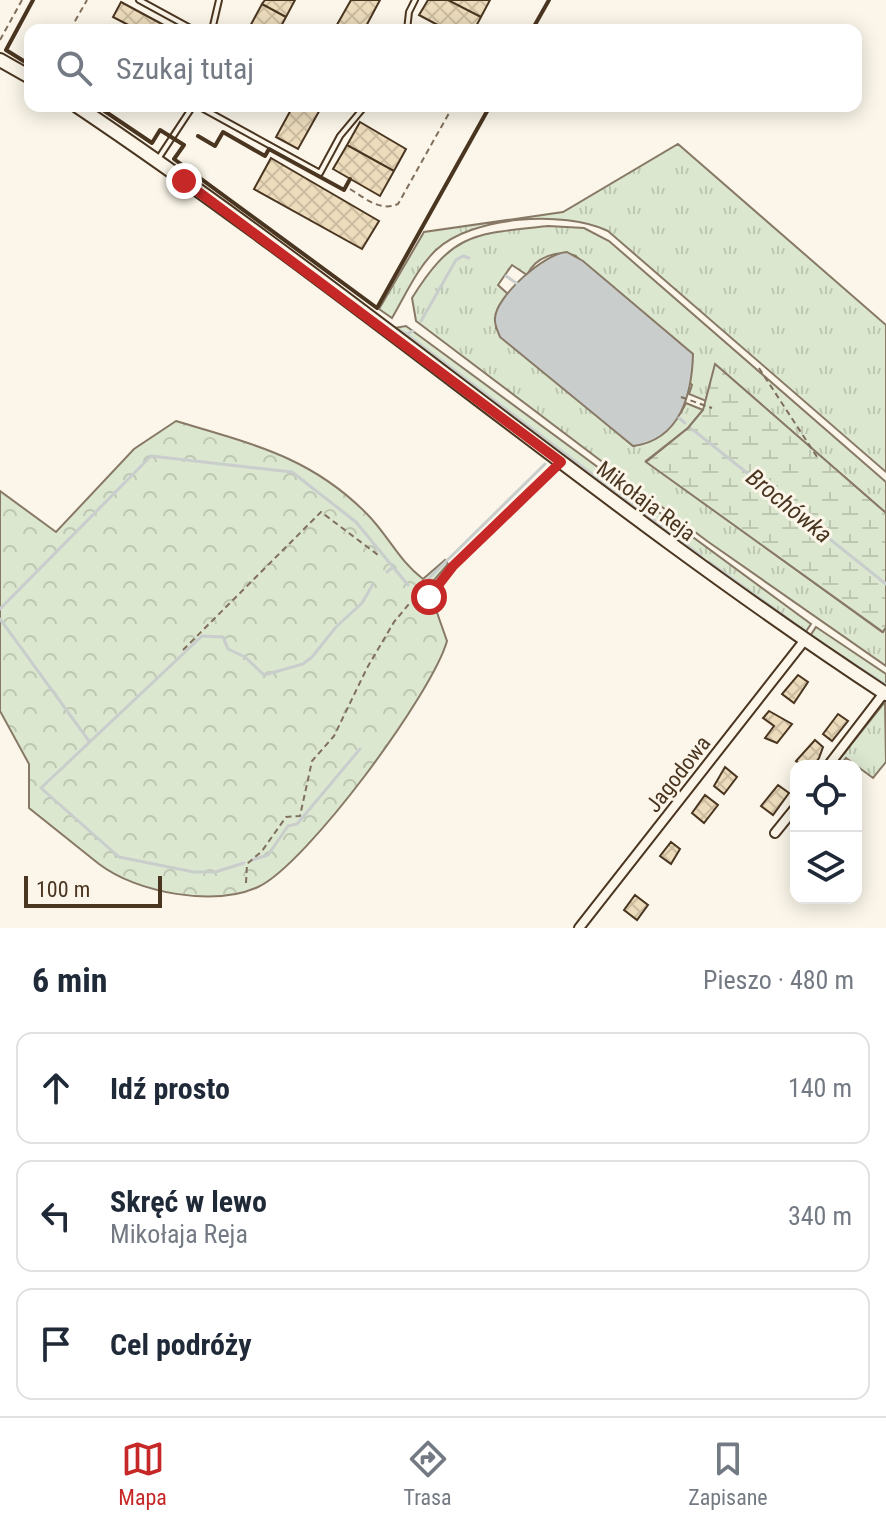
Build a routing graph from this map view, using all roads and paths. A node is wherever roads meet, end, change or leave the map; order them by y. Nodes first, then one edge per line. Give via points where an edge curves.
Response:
1 (22, 0) edge
2 (87, 0) edge
3 (139, 0) edge
4 (219, 0) edge
5 (415, 0) edge
6 (73, 24) edge
7 (183, 24) edge
8 (213, 24) edge
9 (408, 24) edge
10 (0, 40) edge
11 (0, 60) edge
12 (24, 74) edge
13 (86, 112) edge
14 (192, 112) edge
15 (207, 112) edge
16 (360, 112) edge
17 (450, 112) edge
18 (157, 161) junction
19 (350, 189) dead end
20 (759, 368) dead end
21 (681, 397) dead end
22 (712, 408) dead end
23 (819, 460) dead end
24 (561, 462) junction
25 (378, 555) dead end
26 (804, 641) junction
27 (183, 650) dead end
28 (885, 693) edge
29 (833, 760) edge
30 (790, 814) edge
31 (775, 833) dead end
32 (246, 883) dead end
33 (579, 928) edge

1 - 10 path
2 - 6 path
3 - 7 lane
4 - 8 lane
5 - 9 lane
11 - 12 street
13 - 18 street, Mikołaja Reja
14 - 18 lane
15 - 16 lane via 320,173
17 - 19 path via 398,204 376,205
18 - 24 street, Mikołaja Reja
20 - 23 path
21 - 22 path
24 - 26 street, Mikołaja Reja
24 - 32 path via 453,566 429,597 409,604 394,622 334,736 312,761 300,816 286,817 247,864
25 - 27 path via 321,512
26 - 28 street, Mikołaja Reja
26 - 33 street, Jagodowa
28 - 29 street
30 - 31 street

